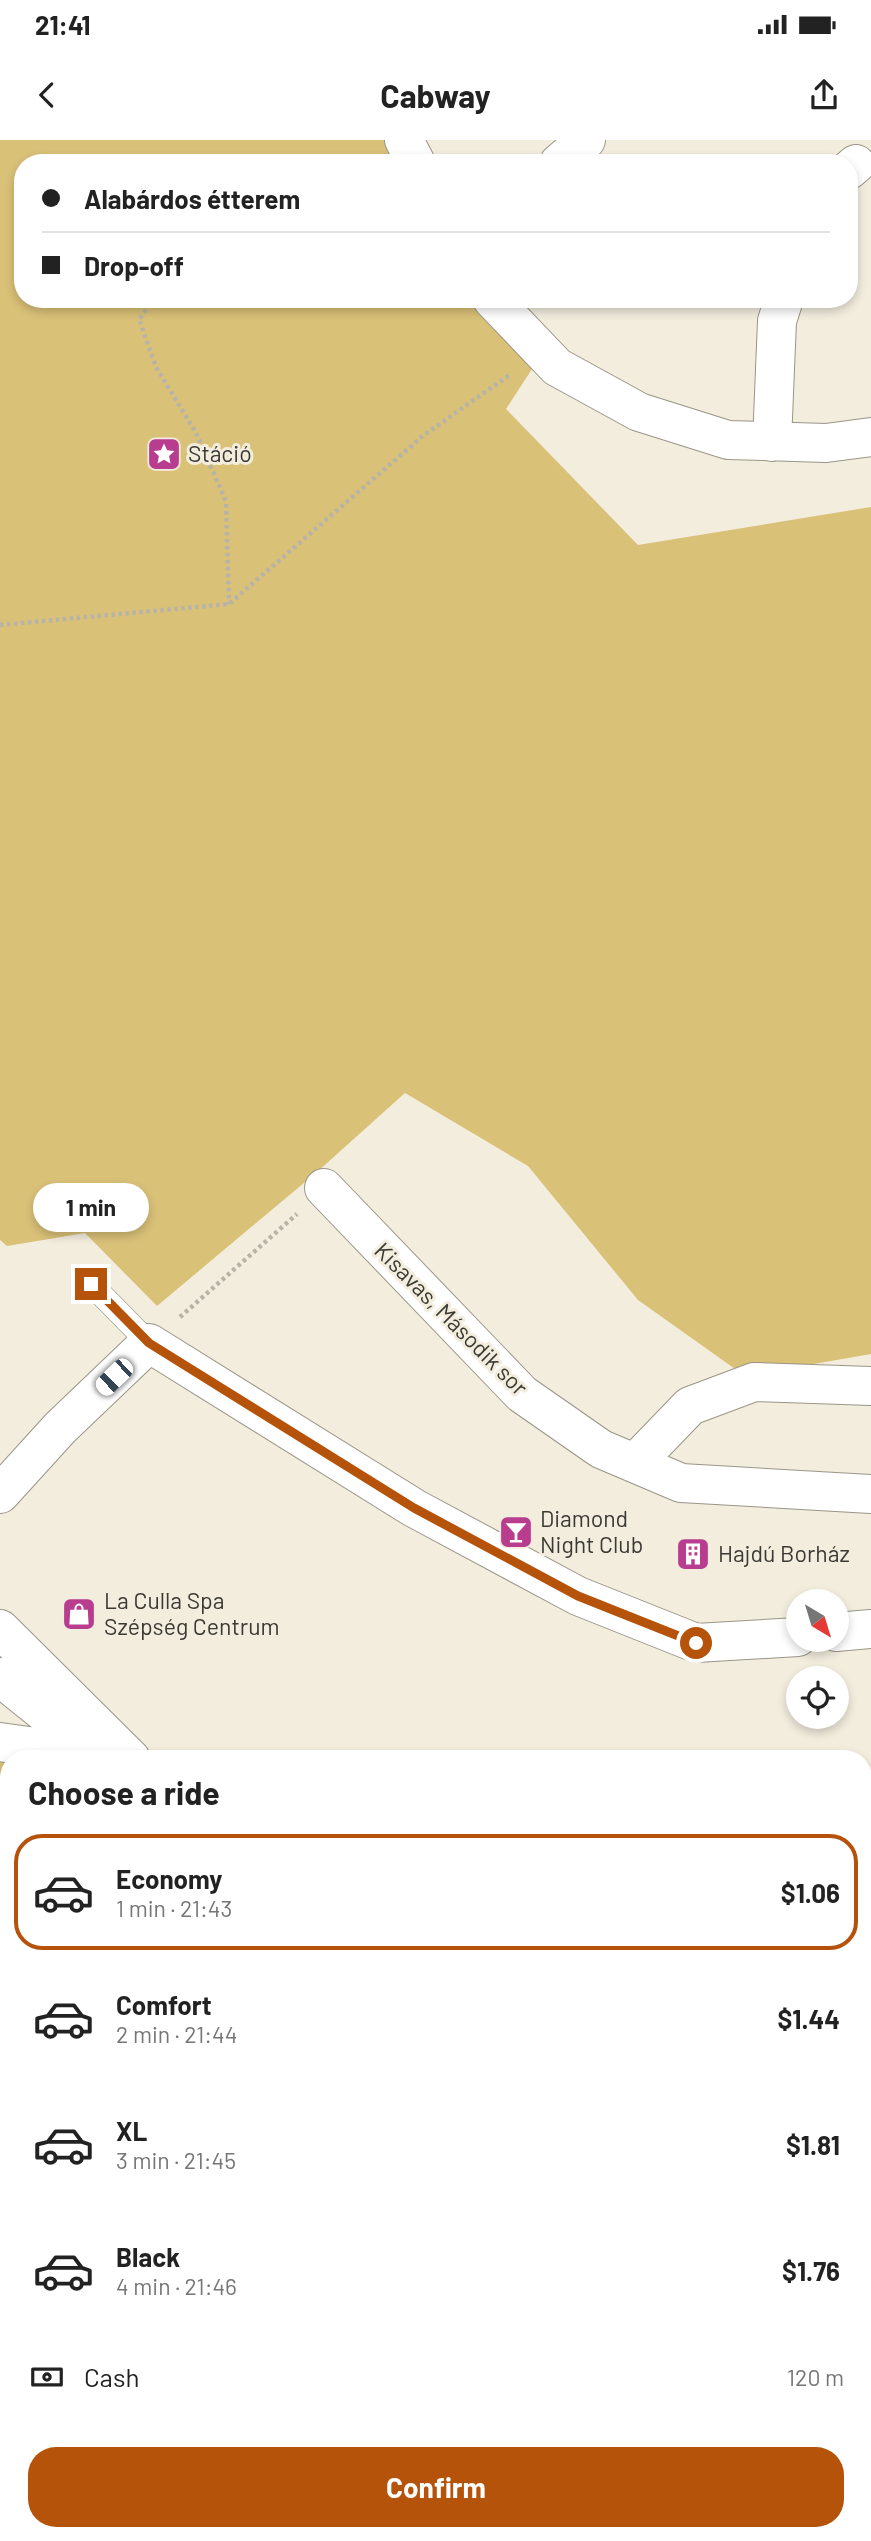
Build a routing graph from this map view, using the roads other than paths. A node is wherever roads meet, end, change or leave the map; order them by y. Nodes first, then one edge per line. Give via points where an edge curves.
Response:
1 (586, 140) edge
2 (570, 154) edge
3 (501, 308) edge
4 (781, 308) edge
5 (871, 437) edge
6 (772, 442) junction
7 (333, 1198) road end
8 (91, 1284) dead end
9 (149, 1343) junction
10 (871, 1386) edge
11 (635, 1463) junction
12 (0, 1494) edge
13 (871, 1494) edge
14 (0, 1629) edge
15 (871, 1629) edge
16 (849, 1631) edge
17 (786, 1638) edge
18 (0, 1678) edge
19 (0, 1742) edge
20 (47, 1750) edge
21 (89, 1750) edge
22 (122, 1750) edge

1 - 2 street
3 - 6 street via 557,367 639,412 729,440
4 - 6 street
5 - 6 street via 826,443
7 - 11 street, Kisavas, Második sor via 522,1395 601,1449
8 - 9 lane
9 - 12 street via 60,1428
9 - 17 street via 414,1508 578,1596 696,1643
10 - 11 street via 754,1382 690,1406
11 - 13 street, Kisavas, Második sor via 681,1483
14 - 22 street
15 - 16 street
18 - 21 street
19 - 20 street

